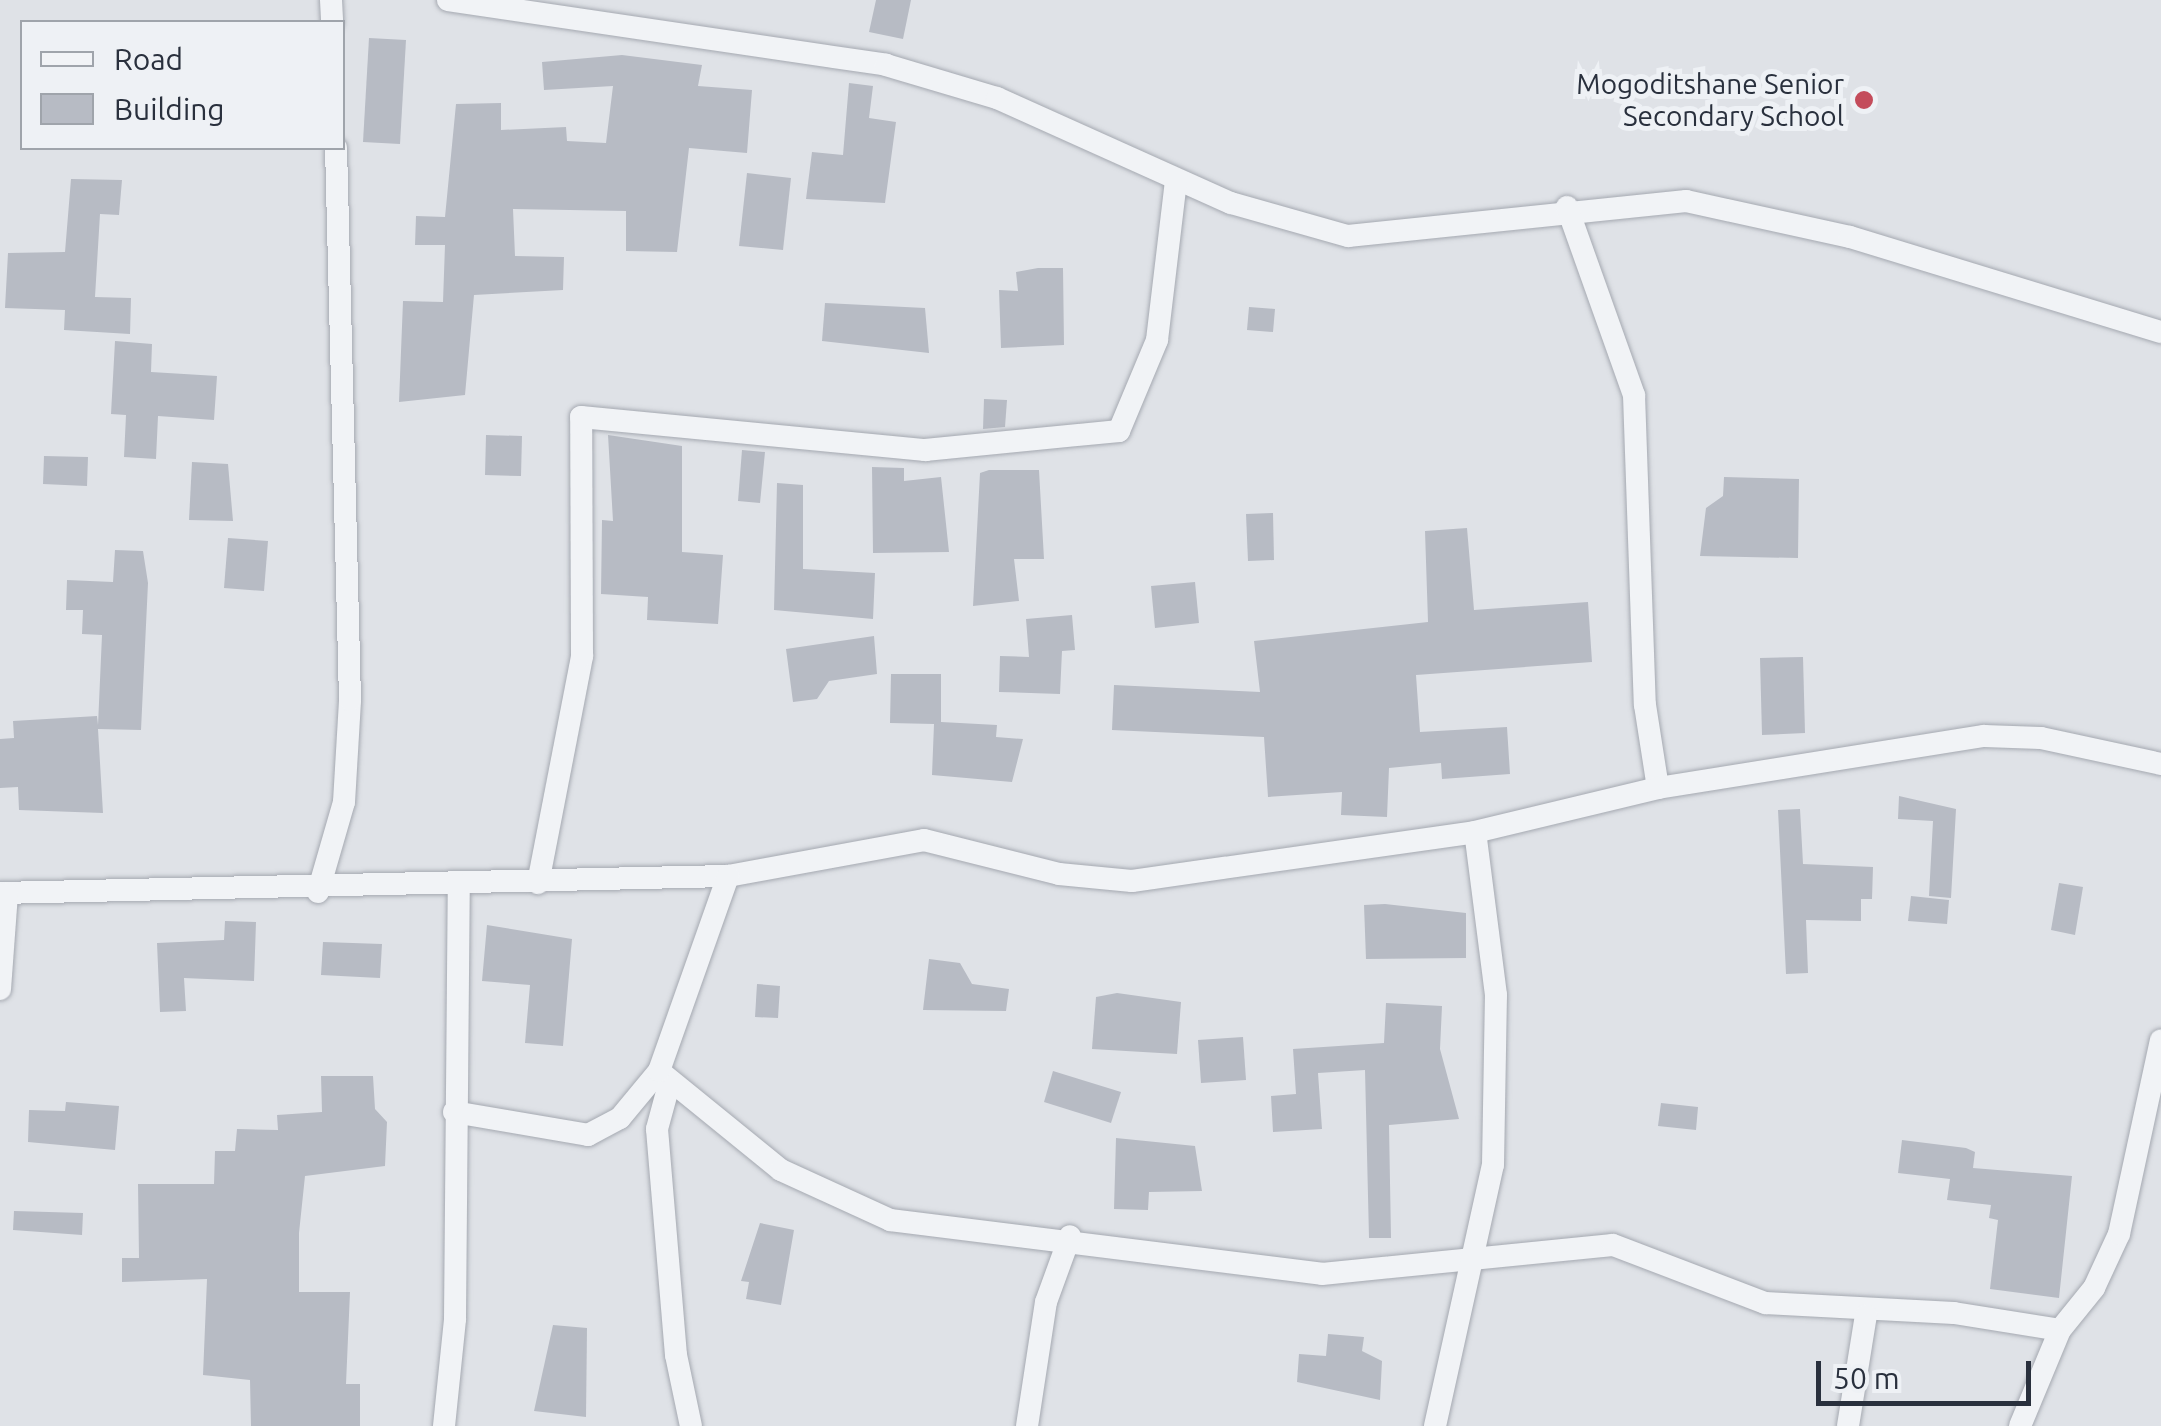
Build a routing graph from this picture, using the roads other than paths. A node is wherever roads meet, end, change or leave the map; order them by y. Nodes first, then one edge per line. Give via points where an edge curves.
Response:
1 (448, 0) edge
2 (336, 150) edge
3 (1176, 180) junction
4 (1567, 207) junction
5 (2161, 332) edge
6 (2161, 764) edge
7 (1658, 788) junction
8 (1475, 832) junction
9 (728, 876) junction
10 (538, 883) junction
11 (459, 885) junction
12 (318, 892) junction
13 (4, 893) edge
14 (0, 989) edge
15 (2161, 1040) edge
16 (664, 1076) junction
17 (454, 1112) junction
18 (1070, 1236) junction
19 (1466, 1258) junction
20 (1866, 1315) junction
21 (2060, 1330) junction
22 (444, 1426) edge
23 (691, 1426) edge
24 (1027, 1426) edge
25 (1436, 1426) edge
26 (1848, 1426) edge
27 (2020, 1426) edge

1 - 3 street via 886,66 998,98
2 - 12 street via 350,723 344,802
3 - 4 street via 1348,236
3 - 10 street via 1156,340 1119,431 925,450 581,417 582,656
4 - 5 street via 1686,201 1739,209
4 - 7 street via 1634,396 1645,704
6 - 7 street via 2013,735
7 - 8 street
8 - 9 street via 1132,881 1059,874 924,840
8 - 19 street via 1496,996 1494,1146
9 - 10 street
9 - 16 street
10 - 11 street
11 - 12 street
11 - 17 street
12 - 13 street
13 - 14 street
15 - 21 street via 2119,1234 2094,1288
16 - 17 street via 620,1118 588,1135
16 - 18 street via 781,1170 855,1210
16 - 23 street via 657,1129 676,1355
17 - 22 street via 455,1319
18 - 19 street via 1322,1274
18 - 24 street via 1046,1302
19 - 20 street via 1613,1244 1714,1290
19 - 25 street
20 - 21 street via 1954,1313
20 - 26 street
21 - 27 street

